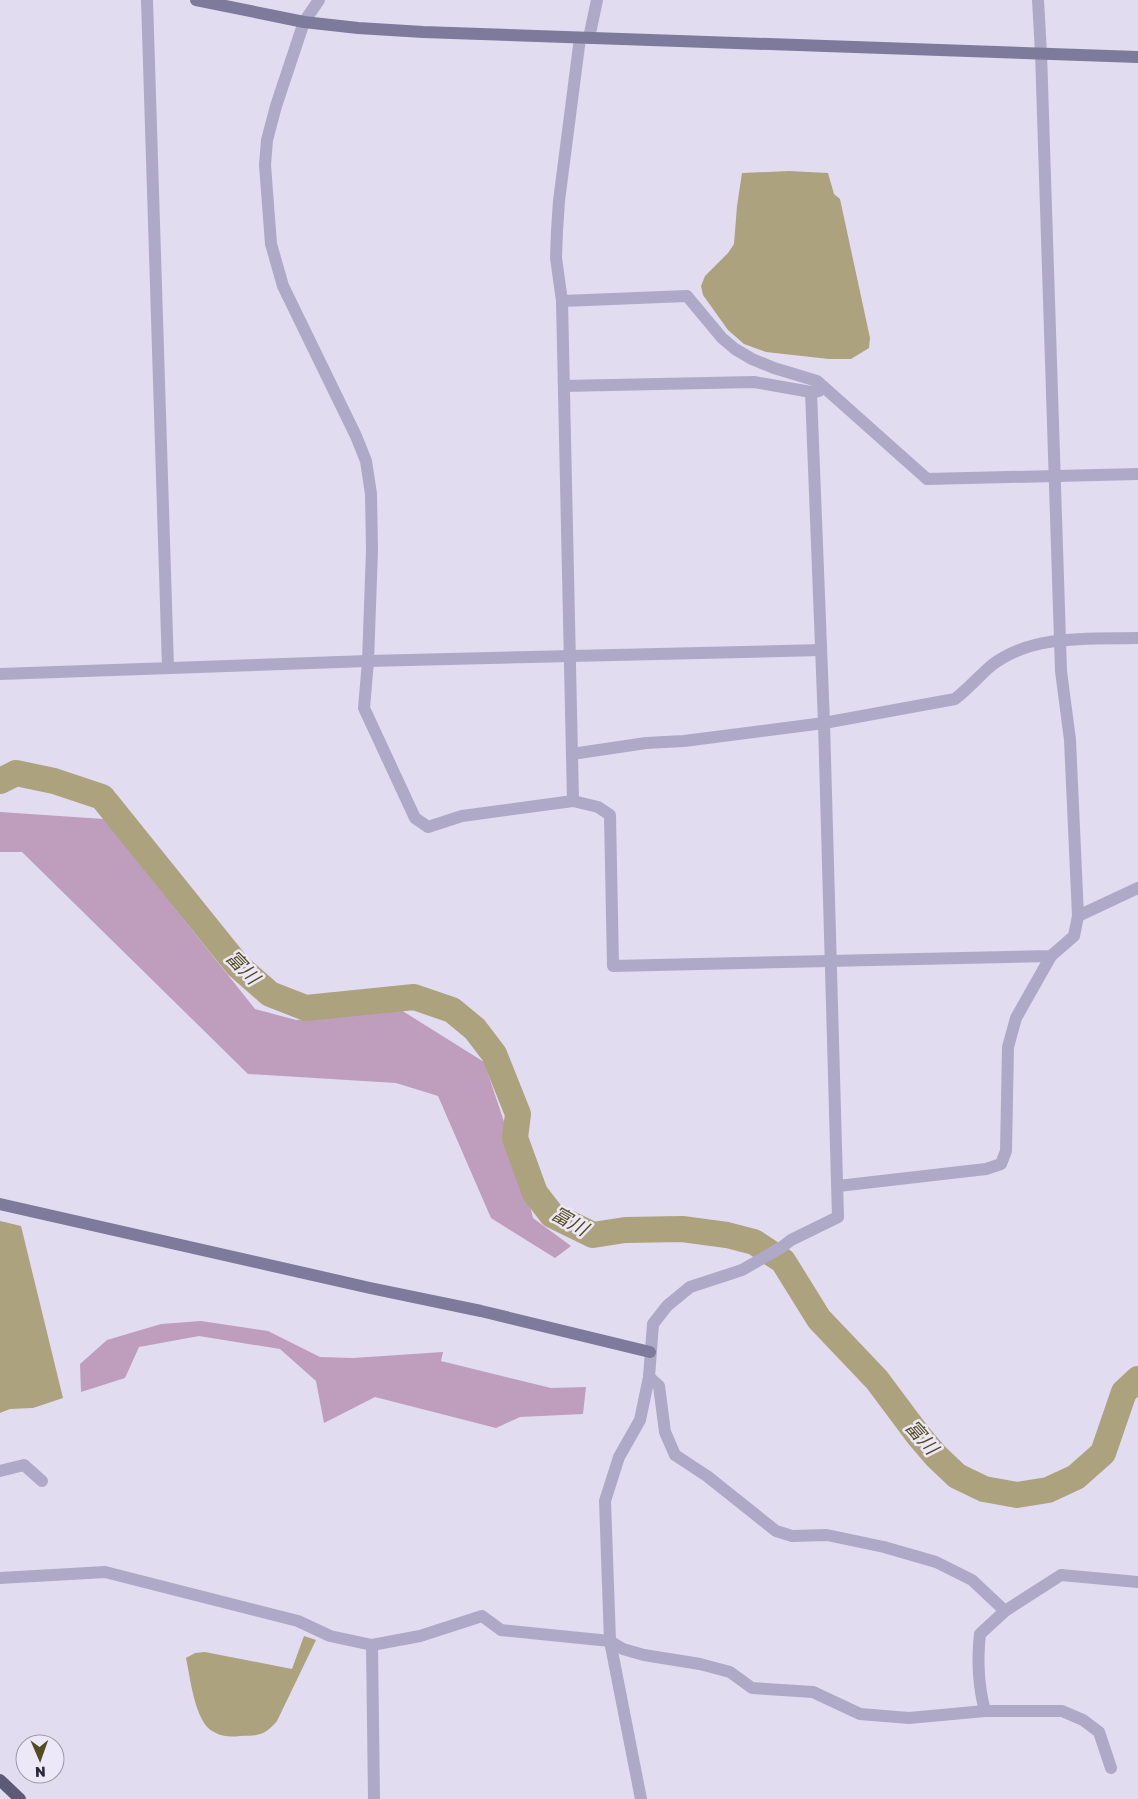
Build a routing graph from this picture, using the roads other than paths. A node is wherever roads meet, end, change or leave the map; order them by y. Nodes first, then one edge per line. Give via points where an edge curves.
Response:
1 (147, 0) edge
2 (196, 0) edge
3 (319, 0) edge
4 (597, 0) edge
5 (1038, 0) edge
6 (304, 22) junction
7 (584, 38) junction
8 (1041, 53) junction
9 (1138, 57) edge
10 (562, 302) junction
11 (564, 386) junction
12 (826, 390) junction
13 (811, 392) junction
14 (1138, 474) edge
15 (1054, 477) junction
16 (1138, 638) edge
17 (1060, 640) junction
18 (821, 650) junction
19 (570, 657) junction
20 (368, 661) junction
21 (168, 668) junction
22 (0, 674) edge
23 (824, 723) junction
24 (572, 754) junction
25 (573, 801) junction
26 (1138, 888) edge
27 (1078, 916) junction
28 (1051, 956) junction
29 (830, 961) junction
30 (838, 1186) junction
31 (0, 1204) edge
32 (650, 1352) junction
33 (649, 1377) junction
34 (0, 1472) edge
35 (42, 1481) dead end
36 (0, 1578) edge
37 (1138, 1582) edge
38 (1005, 1611) junction
39 (610, 1642) junction
40 (372, 1645) junction
41 (984, 1711) junction
42 (1111, 1768) dead end
43 (0, 1780) edge
44 (20, 1799) edge
45 (374, 1799) edge
46 (641, 1799) edge

1 - 21 street
2 - 6 street
3 - 6 street
4 - 7 street
5 - 8 street
6 - 7 street via 423,32
6 - 20 street via 267,140 265,165 271,244 283,286 366,461 371,494 372,550
7 - 8 street
7 - 10 street via 558,216 556,258
8 - 9 street
8 - 15 street
10 - 11 street
10 - 12 street via 687,296 734,349 774,368 817,381
11 - 13 street via 754,382
11 - 19 street
12 - 13 street
12 - 15 street via 927,479
13 - 18 street
14 - 15 street
15 - 17 street
16 - 17 street
17 - 23 street via 1014,651 955,699
17 - 27 street via 1070,740
18 - 19 street
18 - 23 street
19 - 20 street
19 - 24 street
20 - 21 street
20 - 25 street via 364,708 415,818 428,827 462,816
21 - 22 street
23 - 24 street
23 - 29 street
24 - 25 street
25 - 29 street via 598,807 610,814 613,966
26 - 27 street
27 - 28 street via 1074,936
28 - 29 street
28 - 30 street via 1016,1018 1008,1047 1006,1152 1001,1164 986,1169
29 - 30 street
30 - 32 street via 838,1217 791,1240 742,1270 690,1287 667,1306 653,1324
31 - 32 street
32 - 33 street
33 - 38 street via 659,1386 665,1432 675,1455 776,1531 792,1536 827,1534 936,1562 972,1580
33 - 39 street via 640,1420 619,1458 605,1501
34 - 35 street via 24,1466
36 - 40 street via 105,1572 298,1620 330,1636
37 - 38 street via 1061,1575
38 - 41 street via 980,1634 977,1660
39 - 40 street via 501,1630 482,1616 420,1636
39 - 41 street via 644,1655 730,1672 752,1688 813,1692 860,1714 910,1718
39 - 46 street
40 - 45 street
41 - 42 street via 1062,1711 1083,1720 1099,1732
43 - 44 main road

